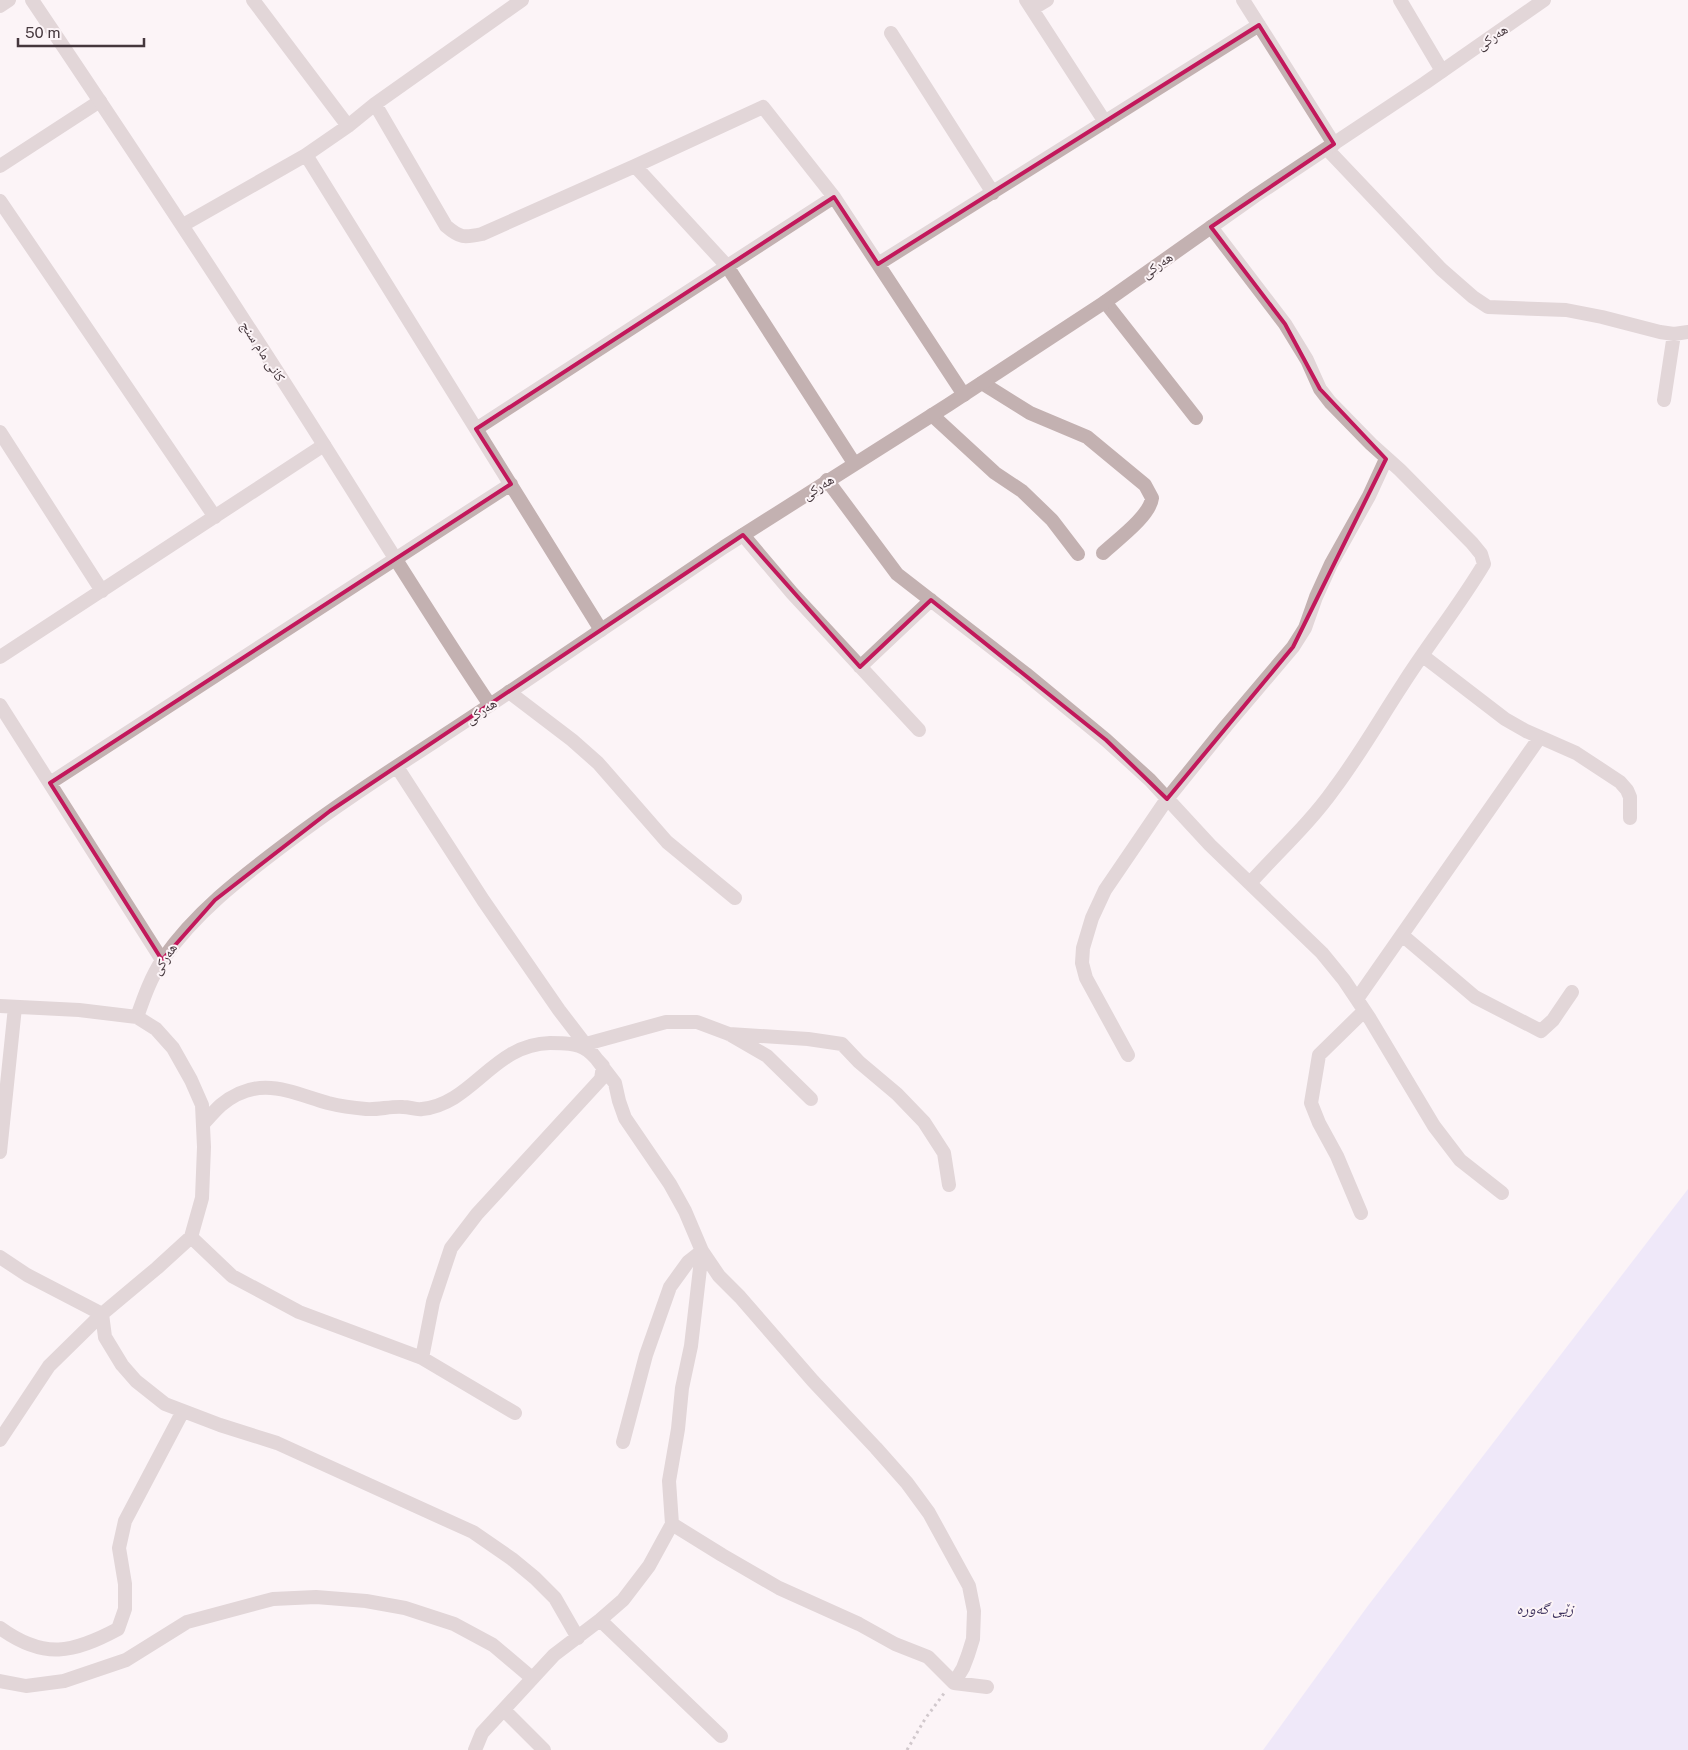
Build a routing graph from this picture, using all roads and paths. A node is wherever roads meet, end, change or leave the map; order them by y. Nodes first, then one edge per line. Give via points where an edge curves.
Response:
1 (9, 0) edge
2 (32, 0) edge
3 (253, 0) edge
4 (522, 0) edge
5 (1047, 0) edge
6 (1243, 0) edge
7 (1400, 0) edge
8 (1544, 0) edge
9 (1029, 5) edge
10 (0, 6) edge
11 (1259, 25) junction
12 (891, 33) dead end
13 (1442, 71) junction
14 (100, 101) junction
15 (374, 104) junction
16 (1105, 122) junction
17 (348, 126) junction
18 (1330, 146) junction
19 (306, 155) junction
20 (0, 166) edge
21 (635, 166) junction
22 (993, 193) junction
23 (834, 197) junction
24 (0, 201) edge
25 (183, 225) junction
26 (1211, 227) junction
27 (878, 264) junction
28 (726, 266) junction
29 (1106, 302) junction
30 (1688, 332) edge
31 (1674, 334) junction
32 (982, 383) junction
33 (964, 395) junction
34 (1664, 400) dead end
35 (932, 415) junction
36 (1196, 418) dead end
37 (476, 429) junction
38 (0, 432) edge
39 (324, 445) junction
40 (1386, 459) junction
41 (854, 463) junction
42 (827, 480) junction
43 (511, 484) junction
44 (215, 516) junction
45 (743, 535) junction
46 (1103, 553) dead end
47 (1078, 554) dead end
48 (394, 559) junction
49 (102, 591) junction
50 (931, 600) junction
51 (601, 630) junction
52 (1423, 656) junction
53 (0, 657) edge
54 (860, 667) junction
55 (509, 692) junction
56 (0, 705) edge
57 (490, 705) junction
58 (919, 730) dead end
59 (1540, 737) junction
60 (397, 767) junction
61 (50, 783) junction
62 (1167, 799) junction
63 (1630, 818) dead end
64 (1250, 882) junction
65 (735, 898) dead end
66 (1402, 935) junction
67 (162, 960) junction
68 (1572, 992) dead end
69 (1361, 1005) junction
70 (0, 1006) edge
71 (15, 1007) junction
72 (137, 1018) junction
73 (729, 1034) junction
74 (586, 1044) junction
75 (1128, 1055) dead end
76 (603, 1066) junction
77 (811, 1099) dead end
78 (203, 1124) junction
79 (0, 1152) edge
80 (949, 1185) dead end
81 (1502, 1193) dead end
82 (1361, 1213) dead end
83 (191, 1237) junction
84 (702, 1251) junction
85 (0, 1257) edge
86 (102, 1314) junction
87 (422, 1358) junction
88 (183, 1411) junction
89 (515, 1413) dead end
90 (0, 1440) edge
91 (624, 1442) dead end
92 (672, 1524) junction
93 (600, 1620) junction
94 (0, 1628) edge
95 (578, 1638) junction
96 (532, 1678) junction
97 (0, 1682) edge
98 (954, 1683) junction
99 (987, 1687) dead end
100 (504, 1710) junction
101 (721, 1736) dead end
102 (474, 1750) edge
103 (544, 1750) edge
104 (907, 1750) edge

1 - 10 street
2 - 14 street, کانی مام سنج
3 - 17 street
4 - 15 street
5 - 9 street
6 - 11 street
7 - 13 street
8 - 13 street, هەرکی
9 - 16 street
11 - 16 street
11 - 18 street
12 - 22 street
13 - 18 street, هەرکی
14 - 20 street
14 - 25 street, کانی مام سنج
15 - 17 street
15 - 21 street via 446,226 456,235 467,238
16 - 22 street
17 - 19 street
18 - 26 street, هەرکی
18 - 31 street via 1441,269 1488,307 1566,310
19 - 25 street
19 - 37 street
21 - 23 street via 763,107
21 - 28 street
22 - 27 street
23 - 27 street
23 - 28 street
24 - 44 street
25 - 39 street, کانی مام سنج
26 - 29 street, هەرکی
26 - 40 street via 1285,324 1320,389
27 - 33 street
28 - 37 street
28 - 41 street
29 - 32 street, هەرکی
29 - 36 street
30 - 31 street
31 - 34 street
32 - 33 street, هەرکی
32 - 46 street via 1030,413 1087,437 1145,485 1152,504
33 - 35 street, هەرکی
35 - 41 street, هەرکی
35 - 47 street via 989,468 1022,491 1052,520
37 - 43 street
38 - 49 street
39 - 44 street
39 - 48 street, کانی مام سنج
40 - 52 street via 1472,543 1484,564
40 - 62 street via 1331,564 1305,628 1293,647
41 - 42 street, هەرکی
42 - 45 street, هەرکی
42 - 50 street via 896,574
43 - 48 street
43 - 51 street
44 - 49 street
45 - 51 street, هەرکی
45 - 54 street
48 - 57 street, کانی مام سنج
48 - 61 street
49 - 53 street
50 - 54 street
50 - 62 street via 1106,740
51 - 55 street, هەرکی
52 - 59 street via 1505,719
52 - 64 street via 1334,790
54 - 58 street
55 - 57 street, هەرکی
55 - 65 street via 598,763 667,842
56 - 61 street
57 - 60 street, هەرکی
59 - 63 street via 1576,754 1620,782 1630,797
59 - 66 street
60 - 67 street, هەرکی via 330,811 246,874 192,922
60 - 74 street via 483,900
61 - 67 street
62 - 64 street
62 - 75 street via 1105,890 1083,948 1086,978
64 - 69 street via 1322,953
66 - 68 street via 1475,997 1541,1032
66 - 69 street
67 - 72 street, هەرکی
69 - 81 street via 1434,1126 1460,1160
69 - 82 street via 1319,1055 1311,1104
70 - 71 street
71 - 72 street via 79,1010
71 - 79 street
72 - 78 street via 156,1029 173,1048 202,1105
73 - 74 street via 697,1022 666,1022
73 - 77 street via 767,1056
73 - 80 street via 808,1038 842,1044 924,1122 944,1153
74 - 76 street
76 - 78 street via 586,1050 566,1043 545,1043 515,1050 463,1092 439,1106 420,1110 403,1107 366,1109 266,1086 245,1091 222,1104
76 - 84 street via 615,1082 625,1118 670,1184
76 - 87 street via 601,1079 477,1214 451,1248 433,1302
78 - 83 street via 202,1198
83 - 86 street
83 - 87 street via 232,1276 300,1312
84 - 91 street via 688,1262 670,1287 646,1355
84 - 92 street via 691,1346 669,1481
84 - 98 street via 719,1276 907,1483 945,1540 969,1586 974,1611 970,1647
85 - 86 street via 27,1276
86 - 88 street via 105,1337 136,1382 165,1404
86 - 90 street via 49,1366
87 - 89 street
88 - 94 street via 126,1521 119,1548 125,1609 118,1629 92,1643 66,1650 35,1648
88 - 95 street via 277,1443 473,1532 535,1578 554,1598
92 - 93 street via 649,1566 623,1600
92 - 98 street via 779,1588 928,1657
93 - 95 street
93 - 101 street
95 - 96 street via 554,1655
96 - 97 street via 494,1645 454,1624 405,1608 316,1597 273,1599 188,1622 126,1660 64,1681 26,1686
96 - 100 street
98 - 99 street
98 - 104 path via 942,1694
100 - 102 street via 482,1733
100 - 103 street

